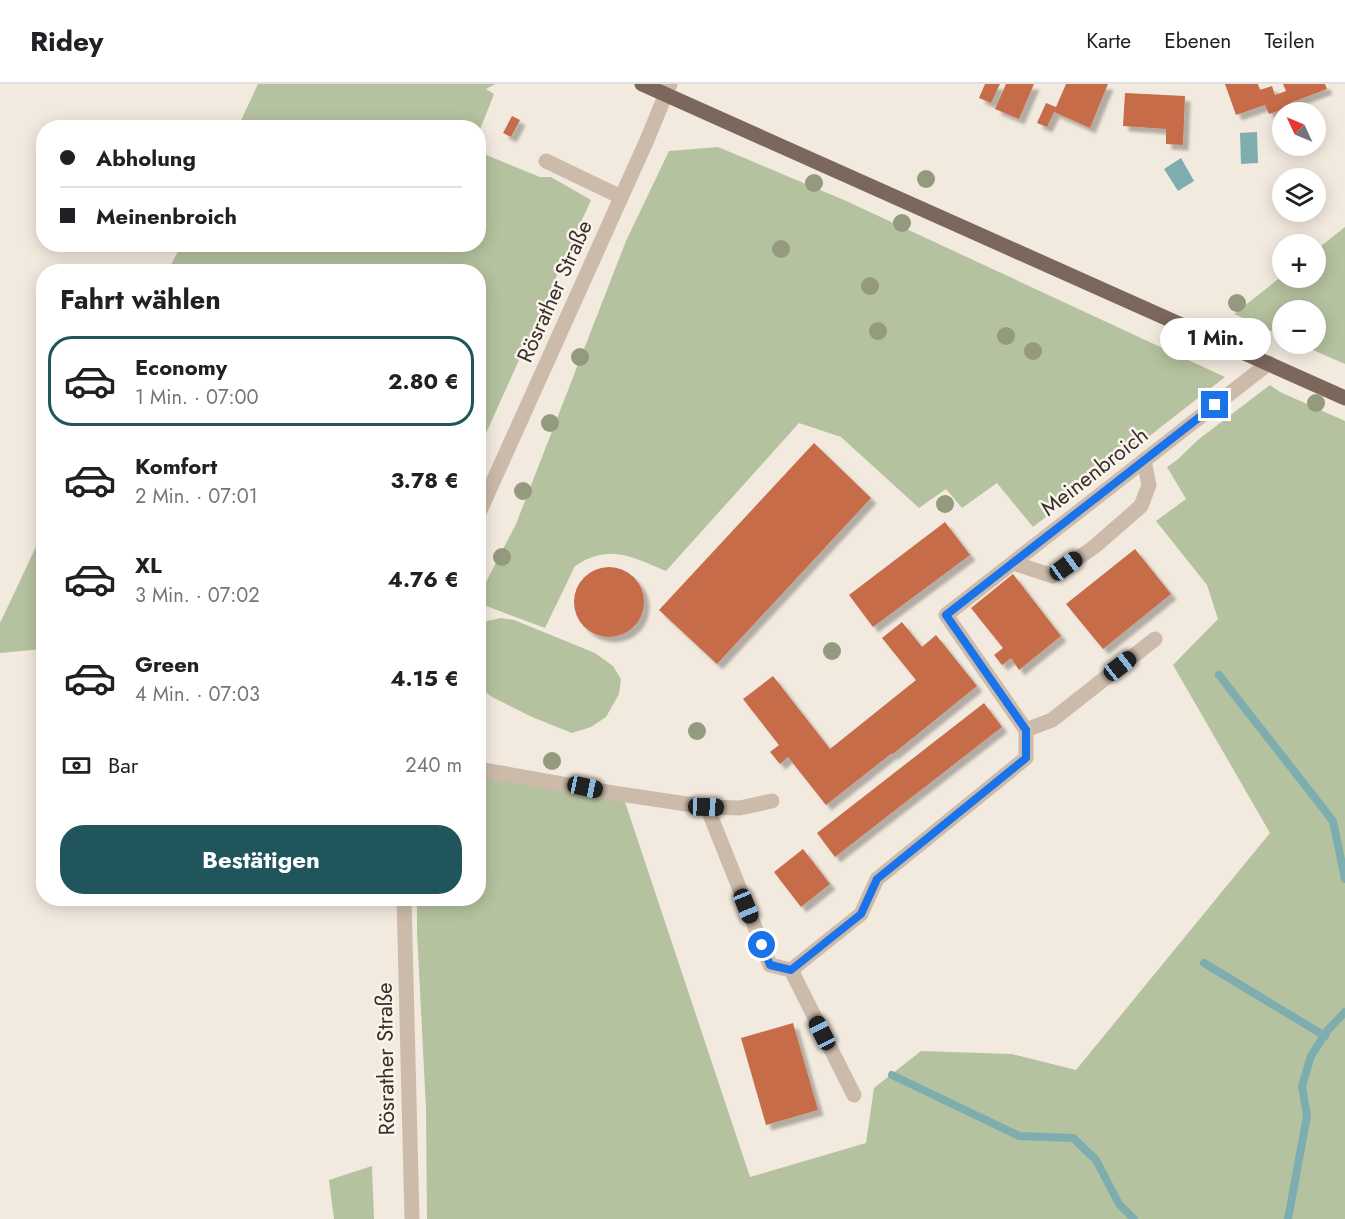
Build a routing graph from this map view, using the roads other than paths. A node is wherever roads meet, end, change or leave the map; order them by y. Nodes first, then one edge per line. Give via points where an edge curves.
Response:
1 (642, 84) edge
2 (668, 90) edge
3 (546, 161) dead end
4 (621, 197) junction
5 (1269, 363) junction
6 (1345, 398) edge
7 (1144, 461) junction
8 (486, 497) edge
9 (1013, 563) junction
10 (1155, 639) dead end
11 (1026, 730) junction
12 (486, 770) edge
13 (772, 801) dead end
14 (706, 807) junction
15 (404, 906) edge
16 (791, 970) junction
17 (854, 1095) dead end
18 (412, 1219) edge

1 - 2 main road
2 - 4 street, Rösrather Straße
2 - 5 main road
3 - 4 street
4 - 8 street, Rösrather Straße
5 - 6 main road
5 - 7 street, Meinenbroich
7 - 9 street, Meinenbroich
7 - 9 street via 1149,485 1141,506 1094,547 1053,576
9 - 11 street, Meinenbroich via 946,615
10 - 11 street via 1052,720
11 - 16 street via 1026,758 877,879 861,914
12 - 14 street
13 - 14 street via 740,808
14 - 16 street via 770,965
15 - 18 street, Rösrather Straße
16 - 17 street

